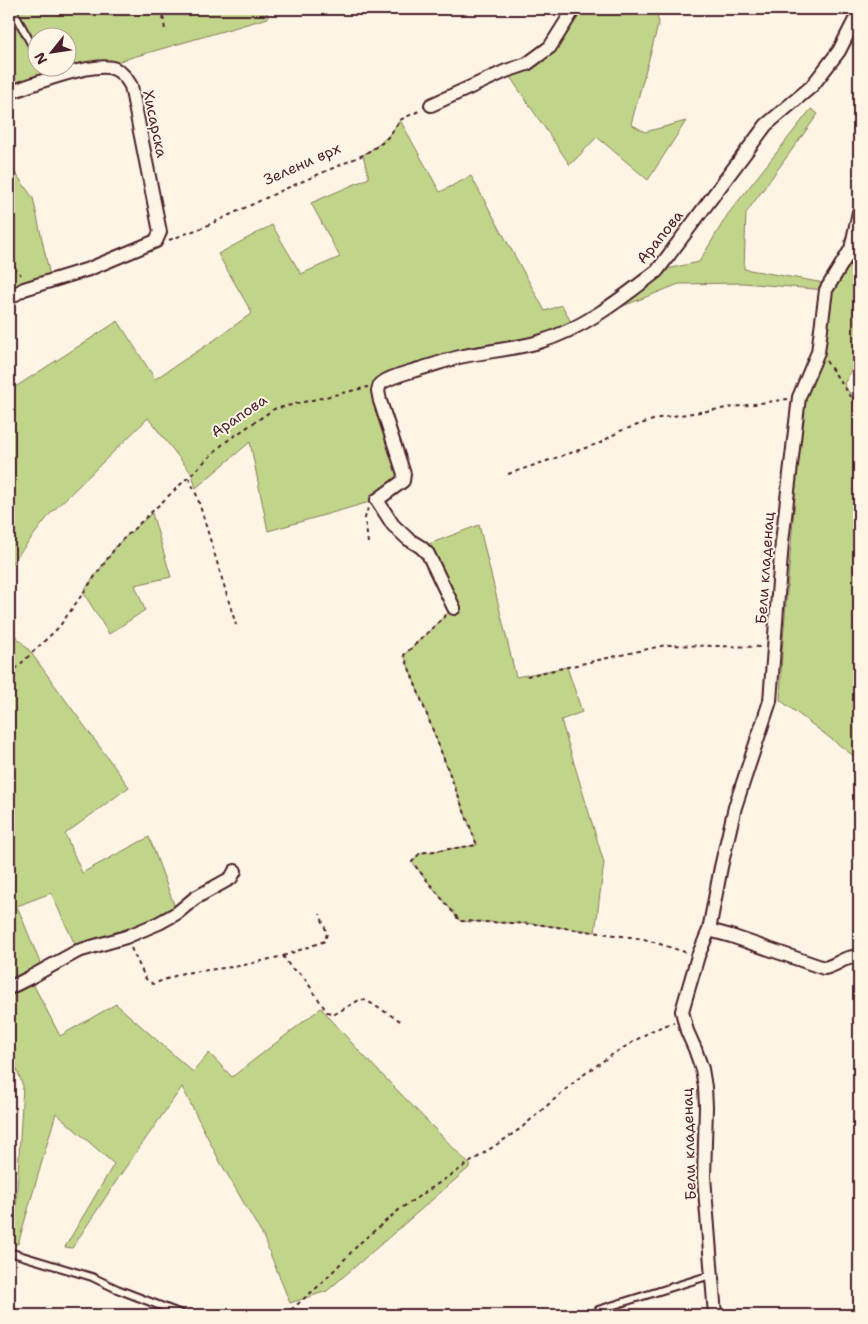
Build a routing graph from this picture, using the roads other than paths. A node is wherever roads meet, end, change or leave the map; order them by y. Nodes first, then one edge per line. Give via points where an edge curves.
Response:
1 (12, 9) edge
2 (574, 9) edge
3 (859, 12) edge
4 (28, 38) edge
5 (78, 69) edge
6 (38, 78) edge
7 (9, 93) edge
8 (431, 105) road end
9 (859, 212) edge
10 (9, 298) edge
11 (454, 608) road end
12 (235, 871) dead end
13 (709, 930) junction
14 (859, 957) edge
15 (9, 988) edge
16 (9, 1252) edge
17 (711, 1275) junction
18 (598, 1310) dead end
19 (184, 1315) edge
20 (715, 1315) edge

1 - 4 lane
2 - 8 street via 550,47 528,64
3 - 11 street, Арапова via 839,51 812,86 766,125 657,271 646,280 599,314 550,338 462,356 380,384 380,402 404,474 403,481 377,500 393,525 428,554
5 - 10 street, Хисарска via 114,68 131,86 160,232 156,241
6 - 7 street, Хисарска
9 - 13 street, Бели кладенац via 851,249 826,290 818,352 799,397 782,542 770,701 735,807
12 - 15 street via 231,878 147,929 78,951
13 - 14 street via 824,968 850,957
13 - 17 street, Бели кладенац via 682,1011 705,1087 704,1161
16 - 19 lane via 92,1277
17 - 18 lane
17 - 20 street, Бели кладенац

